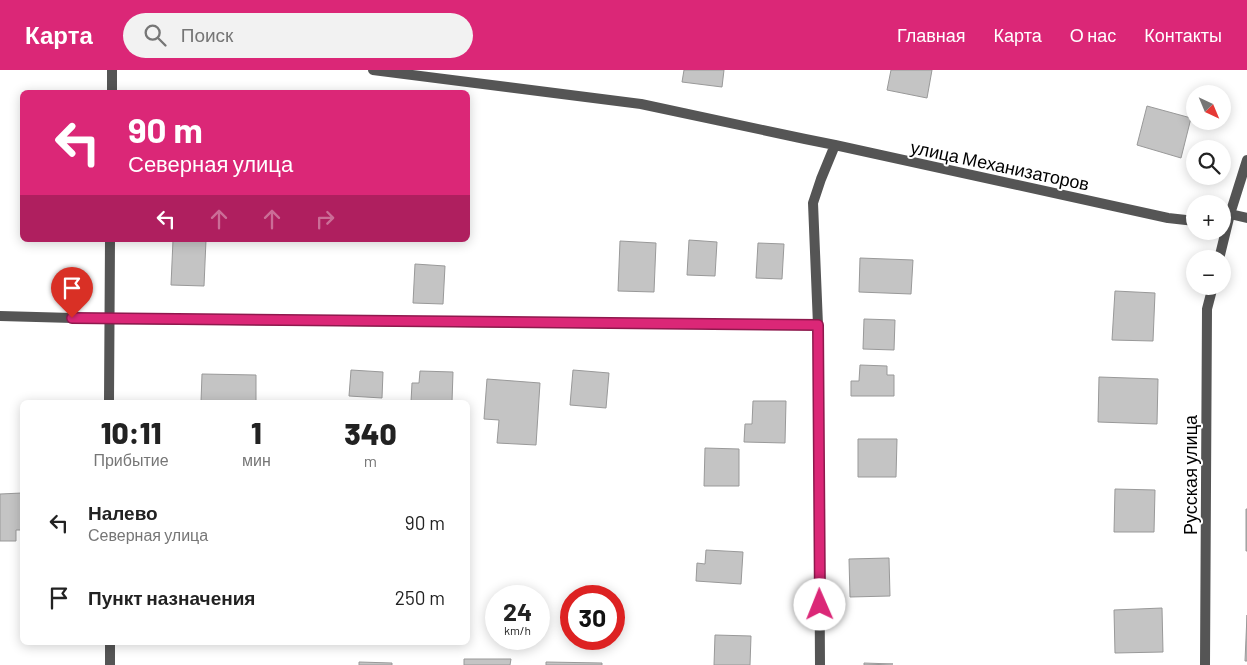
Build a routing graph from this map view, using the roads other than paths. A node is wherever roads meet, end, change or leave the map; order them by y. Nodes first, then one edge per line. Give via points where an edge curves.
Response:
1 (112, 70) edge
2 (372, 70) edge
3 (112, 90) edge
4 (835, 145) junction
5 (1247, 160) edge
6 (1231, 211) edge
7 (1231, 214) edge
8 (1247, 218) edge
9 (1186, 220) edge
10 (110, 242) edge
11 (1211, 295) edge
12 (0, 316) edge
13 (109, 319) junction
14 (818, 325) junction
15 (109, 400) edge
16 (110, 645) edge
17 (110, 665) edge
18 (820, 665) edge
19 (1205, 665) edge

1 - 3 street
2 - 4 street, улица Механизаторов via 641,104
4 - 9 street, улица Механизаторов
4 - 14 street via 814,203
5 - 6 street
7 - 8 street
10 - 13 street
11 - 19 street, Русская улица via 1207,309
12 - 13 street
13 - 14 street
13 - 15 street
14 - 18 street
16 - 17 street

